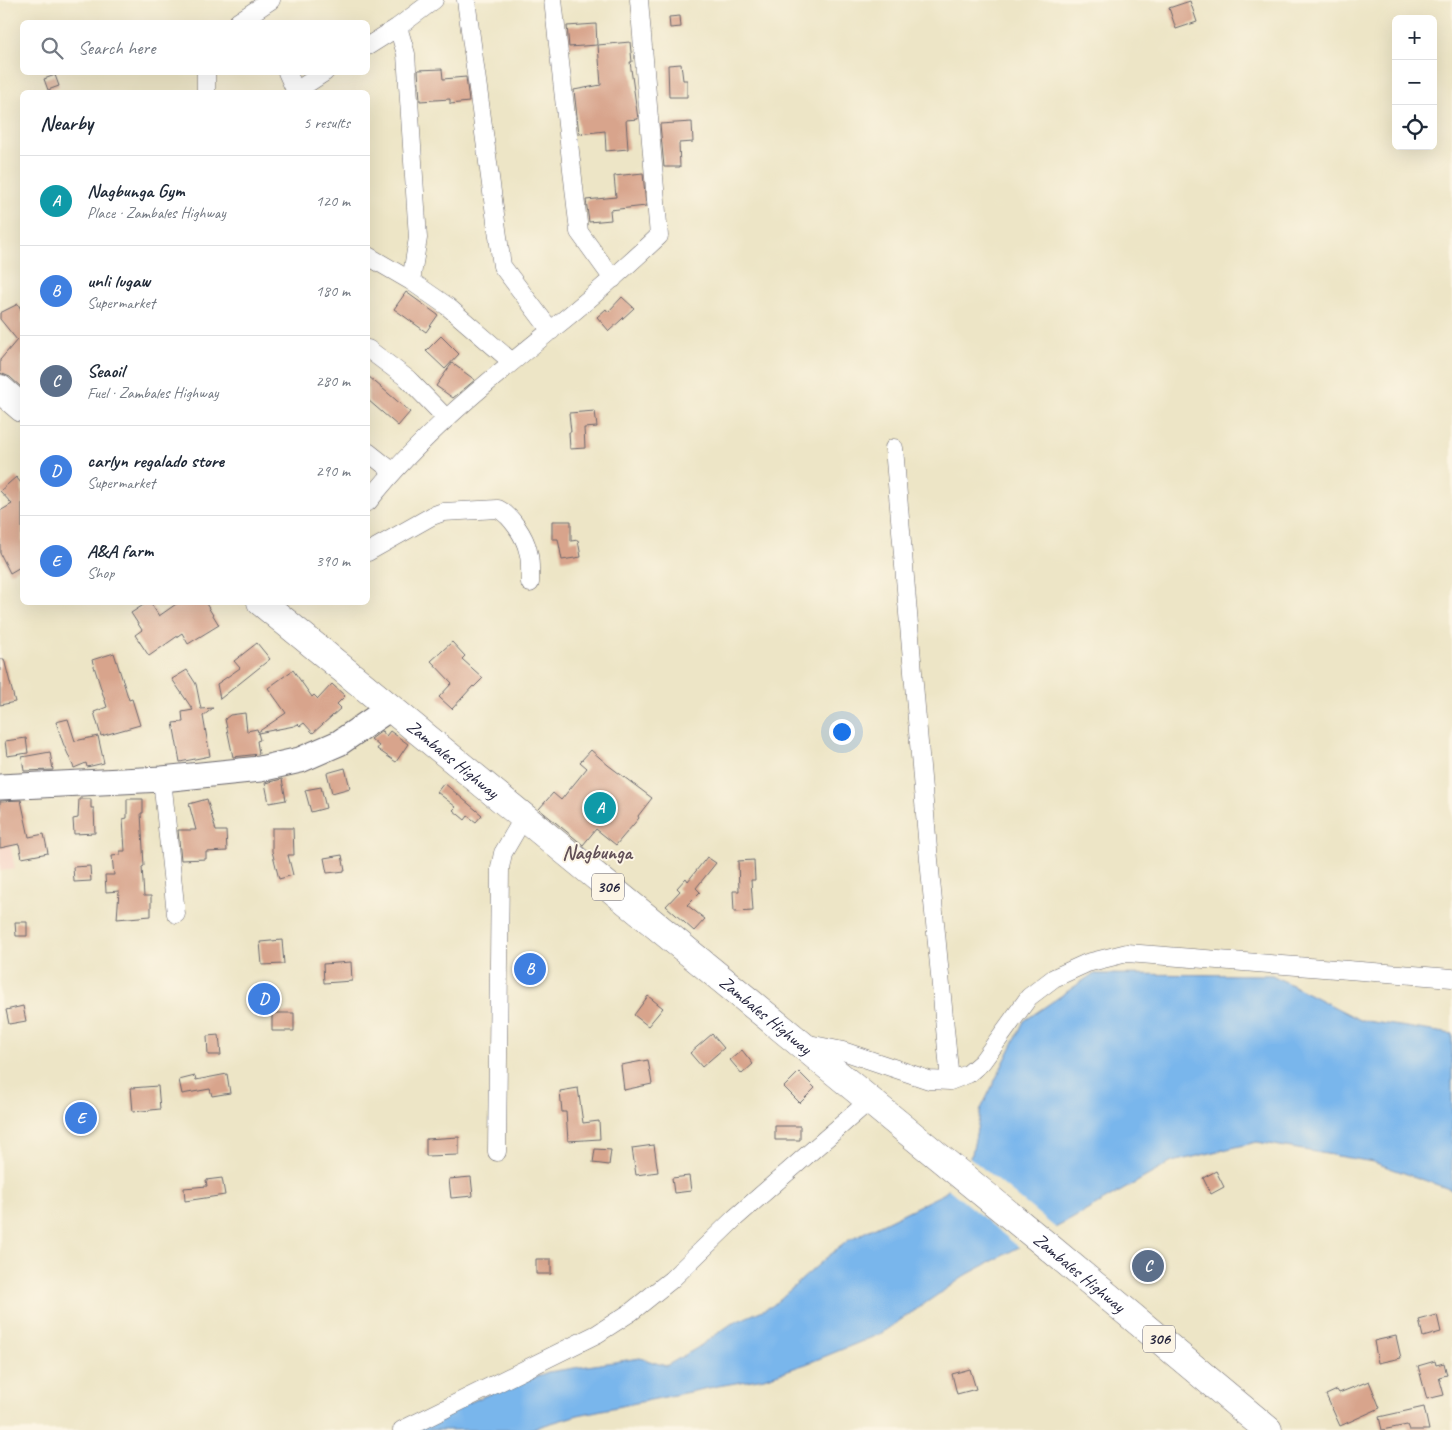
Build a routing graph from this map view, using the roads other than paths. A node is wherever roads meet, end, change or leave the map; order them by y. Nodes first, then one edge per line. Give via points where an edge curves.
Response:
1 (434, 0) edge
2 (466, 0) edge
3 (554, 0) edge
4 (639, 0) edge
5 (264, 11) edge
6 (243, 20) edge
7 (398, 27) junction
8 (370, 45) edge
9 (206, 75) edge
10 (288, 75) edge
11 (321, 75) edge
12 (206, 90) edge
13 (295, 90) edge
14 (299, 90) edge
15 (370, 257) edge
16 (613, 278) junction
17 (411, 281) junction
18 (551, 331) junction
19 (370, 350) edge
20 (512, 362) junction
21 (0, 389) edge
22 (20, 406) edge
23 (446, 418) junction
24 (894, 448) dead end
25 (370, 454) edge
26 (392, 471) junction
27 (370, 499) edge
28 (370, 551) edge
29 (530, 583) dead end
30 (274, 607) edge
31 (390, 708) junction
32 (162, 779) junction
33 (0, 787) edge
34 (524, 817) junction
35 (176, 914) dead end
36 (1452, 978) edge
37 (799, 1042) junction
38 (950, 1081) junction
39 (870, 1100) junction
40 (497, 1152) dead end
41 (402, 1430) edge
42 (1268, 1430) edge

1 - 7 street
2 - 18 street via 502,266
3 - 16 street via 579,232
4 - 16 street via 659,236
5 - 6 street
7 - 8 street
7 - 17 street via 406,54 418,238
9 - 12 street
10 - 13 street
11 - 14 street
15 - 17 street
16 - 18 street
17 - 20 street
18 - 20 street
19 - 23 street via 408,379
20 - 23 street
21 - 22 main road
23 - 26 street
24 - 38 street
25 - 26 street
26 - 27 street
28 - 29 street via 443,512 498,509 505,513 523,537 528,551
30 - 31 main road, Zambales Highway / 306
31 - 32 street via 339,743 300,760 260,769
31 - 34 main road, Zambales Highway / 306
32 - 33 street
32 - 35 street
34 - 37 main road, Zambales Highway / 306
34 - 40 street via 503,853 500,868
36 - 38 street via 1127,953 1087,963 1054,978 1028,997 982,1062 968,1074
37 - 38 street via 843,1051 928,1080
37 - 39 main road, Zambales Highway / 306
39 - 41 street via 671,1280 631,1312 597,1334
39 - 42 main road, Zambales Highway / 306

